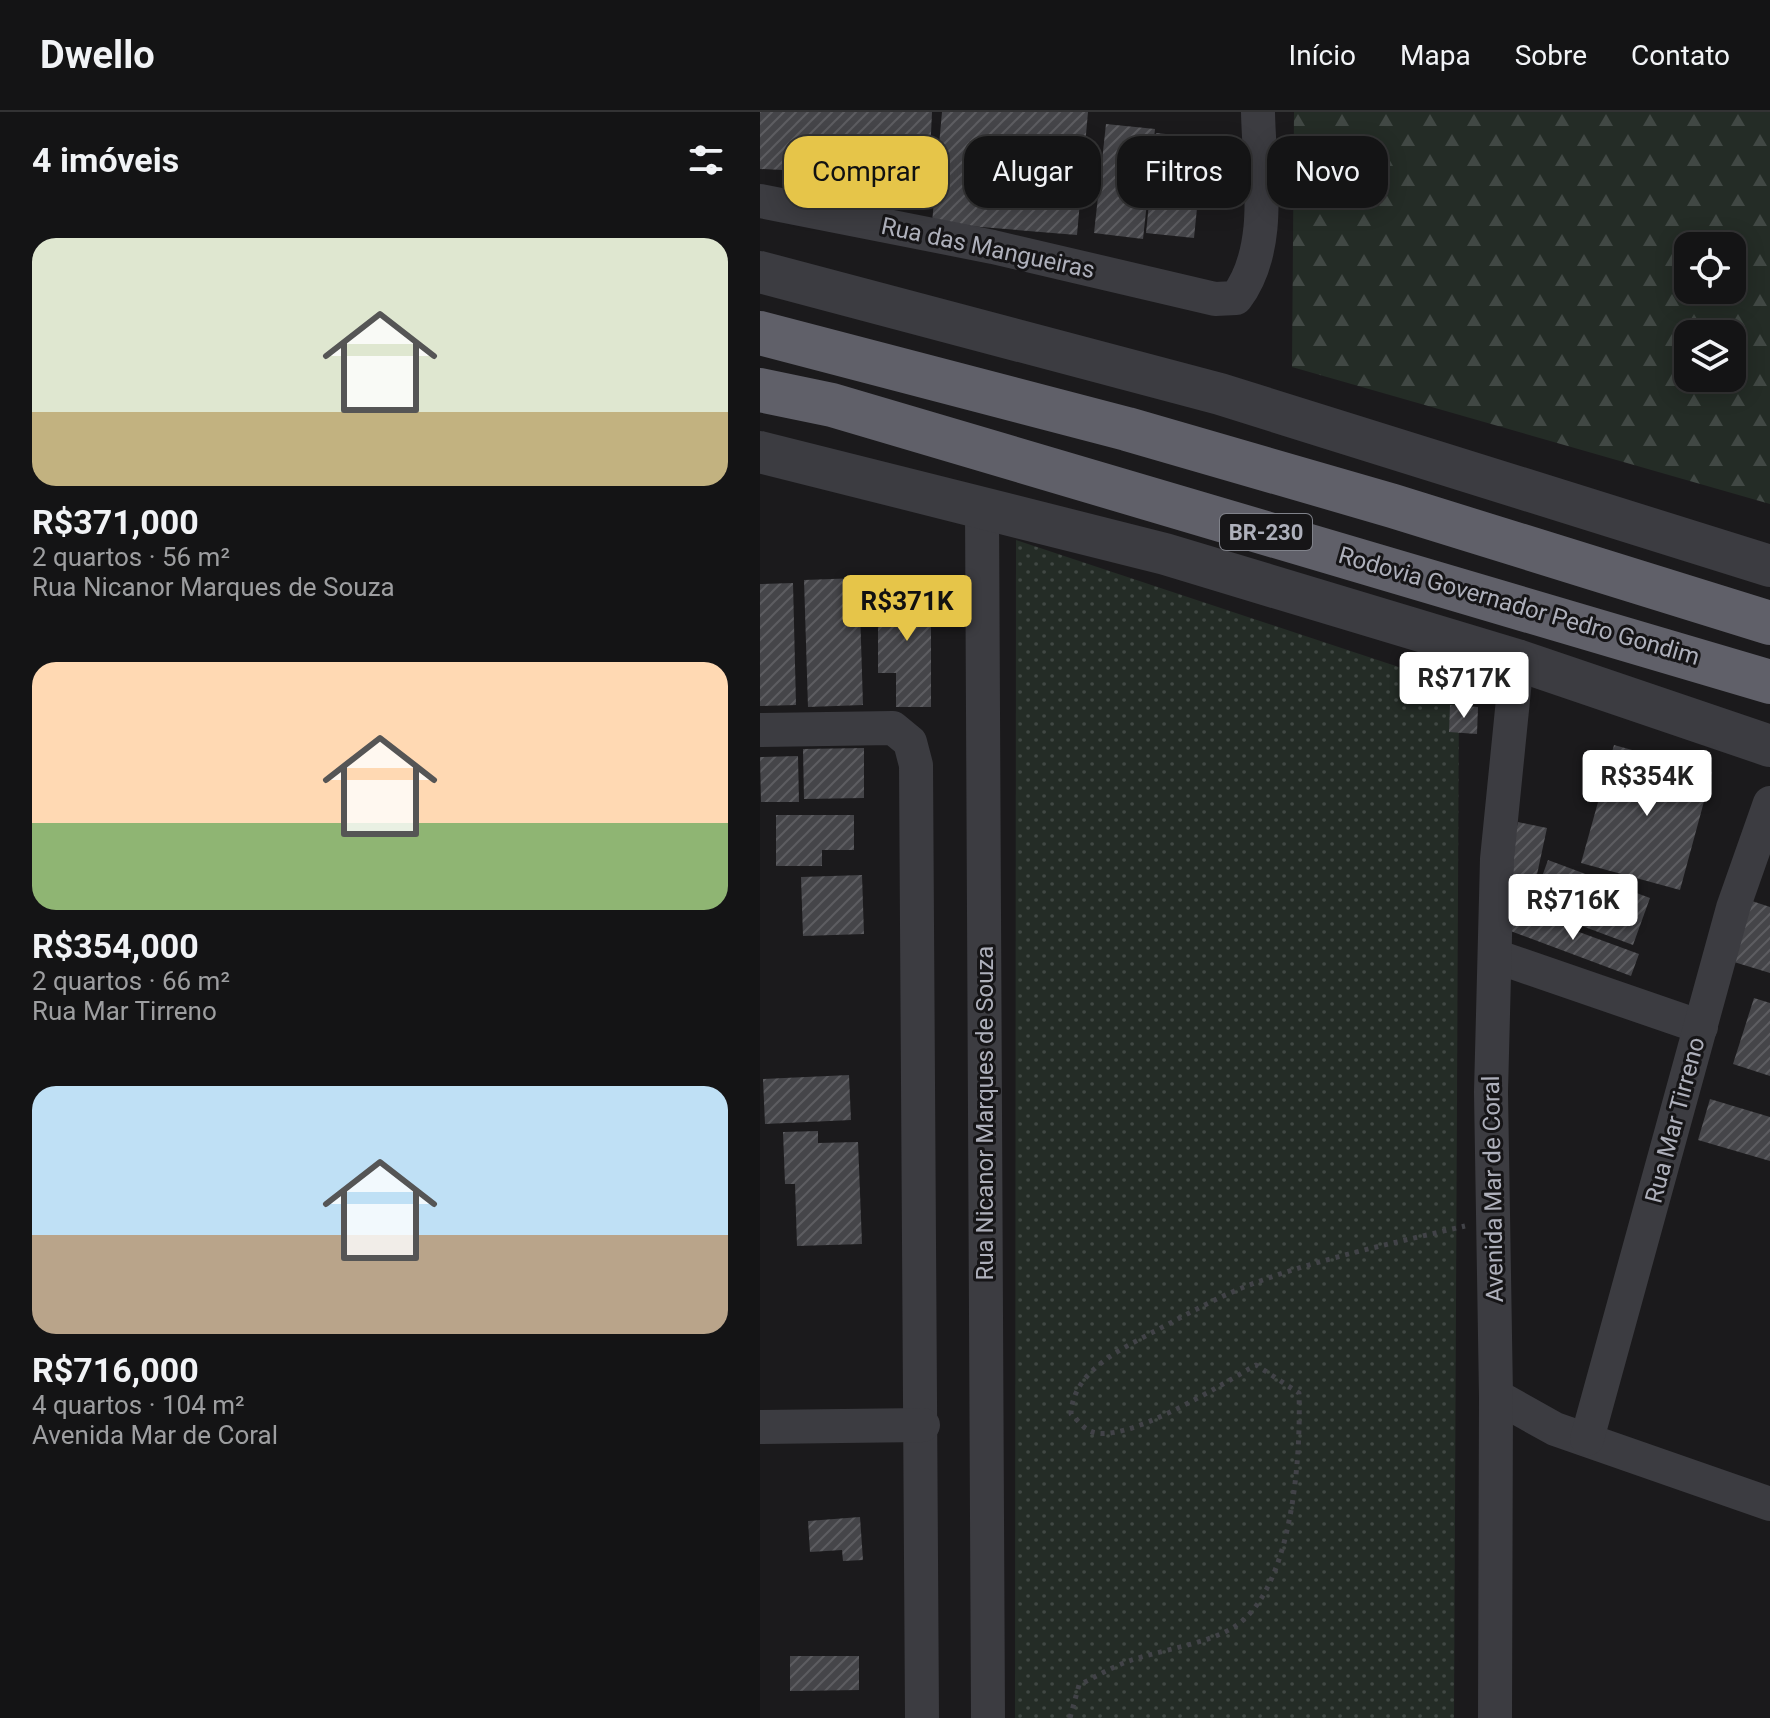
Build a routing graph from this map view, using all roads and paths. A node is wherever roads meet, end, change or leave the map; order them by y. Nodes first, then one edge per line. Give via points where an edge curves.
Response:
1 (1258, 112) edge
2 (760, 201) edge
3 (760, 272) edge
4 (760, 333) edge
5 (760, 390) edge
6 (760, 452) edge
7 (982, 509) junction
8 (1770, 566) edge
9 (1770, 623) edge
10 (1517, 660) junction
11 (1770, 682) edge
12 (760, 730) edge
13 (1770, 746) edge
14 (1770, 803) edge
15 (1495, 956) junction
16 (1701, 1027) junction
17 (1494, 1219) junction
18 (1496, 1396) junction
19 (923, 1425) junction
20 (760, 1427) edge
21 (1587, 1439) junction
22 (1770, 1504) edge
23 (922, 1718) edge
24 (988, 1718) edge
25 (1070, 1718) edge
26 (1495, 1718) edge

1 - 2 street, Rua das Mangueiras via 1260,235 1256,262 1236,298 1215,299 993,247
3 - 8 street via 1220,394
4 - 9 highway, BR-230 via 1171,442
5 - 11 highway, Rodovia Governador Pedro Gondim / BR-230 via 832,405
6 - 7 street
7 - 10 street via 1165,554
7 - 24 street, Rua Nicanor Marques de Souza
10 - 13 street
10 - 15 street, Avenida Mar de Coral via 1497,859
12 - 19 street via 893,728 910,742 916,765
14 - 16 street, Rua Mar Tirreno via 1733,908
15 - 16 street
15 - 17 street, Avenida Mar de Coral
16 - 21 street, Rua Mar Tirreno
17 - 18 street, Avenida Mar de Coral
17 - 25 path via 1350,1254 1203,1304 1107,1356 1072,1397 1071,1414 1090,1432 1109,1433 1163,1418 1256,1365 1299,1393 1301,1447 1281,1557 1257,1604 1234,1627 1127,1662 1079,1685
18 - 21 street via 1532,1419
18 - 26 street, Avenida Mar de Coral
19 - 20 street
19 - 23 street
21 - 22 street

